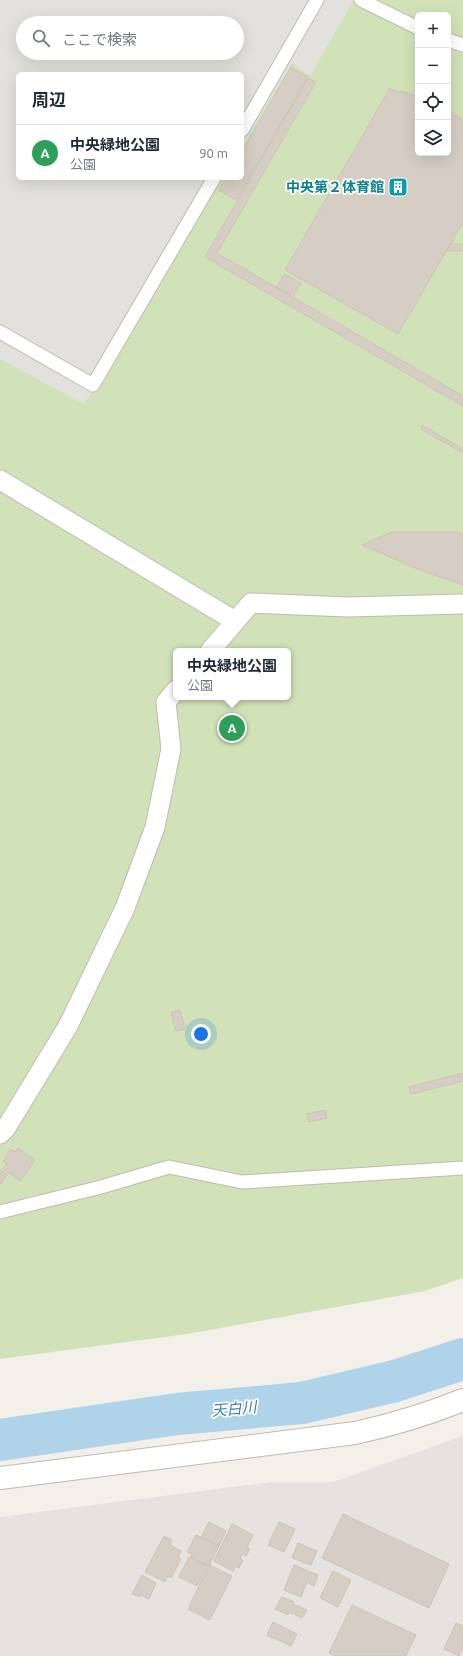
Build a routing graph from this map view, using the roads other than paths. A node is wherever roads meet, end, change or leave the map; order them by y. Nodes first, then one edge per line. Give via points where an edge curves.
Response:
1 (317, 0) edge
2 (361, 0) edge
3 (415, 27) edge
4 (451, 41) edge
5 (463, 45) edge
6 (244, 127) edge
7 (213, 180) edge
8 (0, 332) edge
9 (0, 480) edge
10 (463, 604) edge
11 (235, 621) junction
12 (212, 648) edge
13 (173, 694) edge
14 (0, 1134) edge
15 (463, 1168) edge
16 (0, 1212) edge
17 (463, 1400) edge
18 (0, 1478) edge

1 - 6 lane
2 - 3 lane
4 - 5 lane
7 - 8 lane via 93,385
9 - 11 street
10 - 11 street via 348,607 251,603
11 - 12 street
13 - 14 street via 166,702 171,749 155,827 125,908 68,1026
15 - 16 lane via 242,1182 169,1167
17 - 18 street via 355,1433

